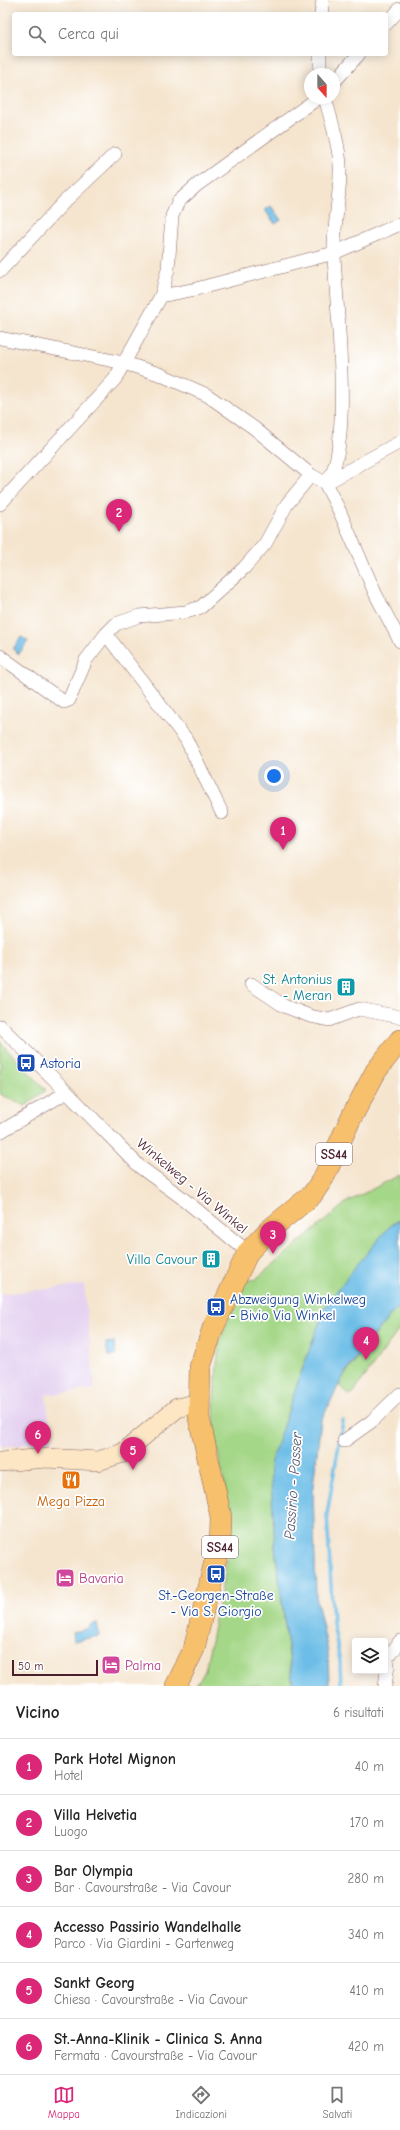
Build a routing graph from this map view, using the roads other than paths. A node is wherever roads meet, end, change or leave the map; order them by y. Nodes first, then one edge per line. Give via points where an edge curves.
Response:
1 (323, 0) edge
2 (400, 9) edge
3 (321, 12) edge
4 (388, 22) edge
5 (320, 56) edge
6 (357, 56) edge
7 (320, 68) edge
8 (340, 75) edge
9 (310, 104) edge
10 (327, 104) edge
11 (115, 154) dead end
12 (400, 224) edge
13 (334, 253) junction
14 (0, 271) edge
15 (161, 296) junction
16 (0, 338) edge
17 (124, 363) junction
18 (400, 442) edge
19 (311, 475) junction
20 (325, 483) junction
21 (0, 504) edge
22 (106, 634) junction
23 (400, 641) edge
24 (0, 656) edge
25 (222, 813) dead end
26 (251, 984) dead end
27 (400, 1017) edge
28 (0, 1026) edge
29 (400, 1040) edge
30 (67, 1092) junction
31 (0, 1132) edge
32 (248, 1252) junction
33 (400, 1394) edge
34 (198, 1403) junction
35 (344, 1441) dead end
36 (0, 1462) edge
37 (400, 1641) edge
38 (176, 1686) edge
39 (385, 1686) edge

1 - 3 street
2 - 4 street
5 - 7 street
6 - 8 street
9 - 15 street via 197,185 178,202 172,216 168,270
10 - 13 street via 340,166
11 - 14 street via 63,203
12 - 13 street
13 - 15 street
13 - 20 street via 341,352 340,414 336,466
15 - 17 street
16 - 17 street
17 - 19 street via 159,374 207,395 254,428
17 - 21 street via 115,379
18 - 20 street
19 - 20 street
19 - 22 street via 287,504 265,544 244,568 201,607 186,612 139,616 116,624
20 - 23 street
22 - 24 street via 86,660 69,700 64,702
22 - 25 street via 186,739
26 - 27 street via 284,1006 310,1016 329,1020 359,1009
28 - 30 street, Winkelweg - Via Winkel
29 - 32 main road, SS44 via 376,1071 312,1195 268,1231
30 - 31 street
30 - 32 street, Winkelweg - Via Winkel via 140,1167
32 - 34 main road, SS44 via 213,1328 200,1368
33 - 35 street via 372,1421
34 - 36 street via 177,1408 123,1453 98,1461 46,1458
34 - 38 main road, SS44 via 221,1517 220,1548 194,1649
37 - 39 street via 390,1659

